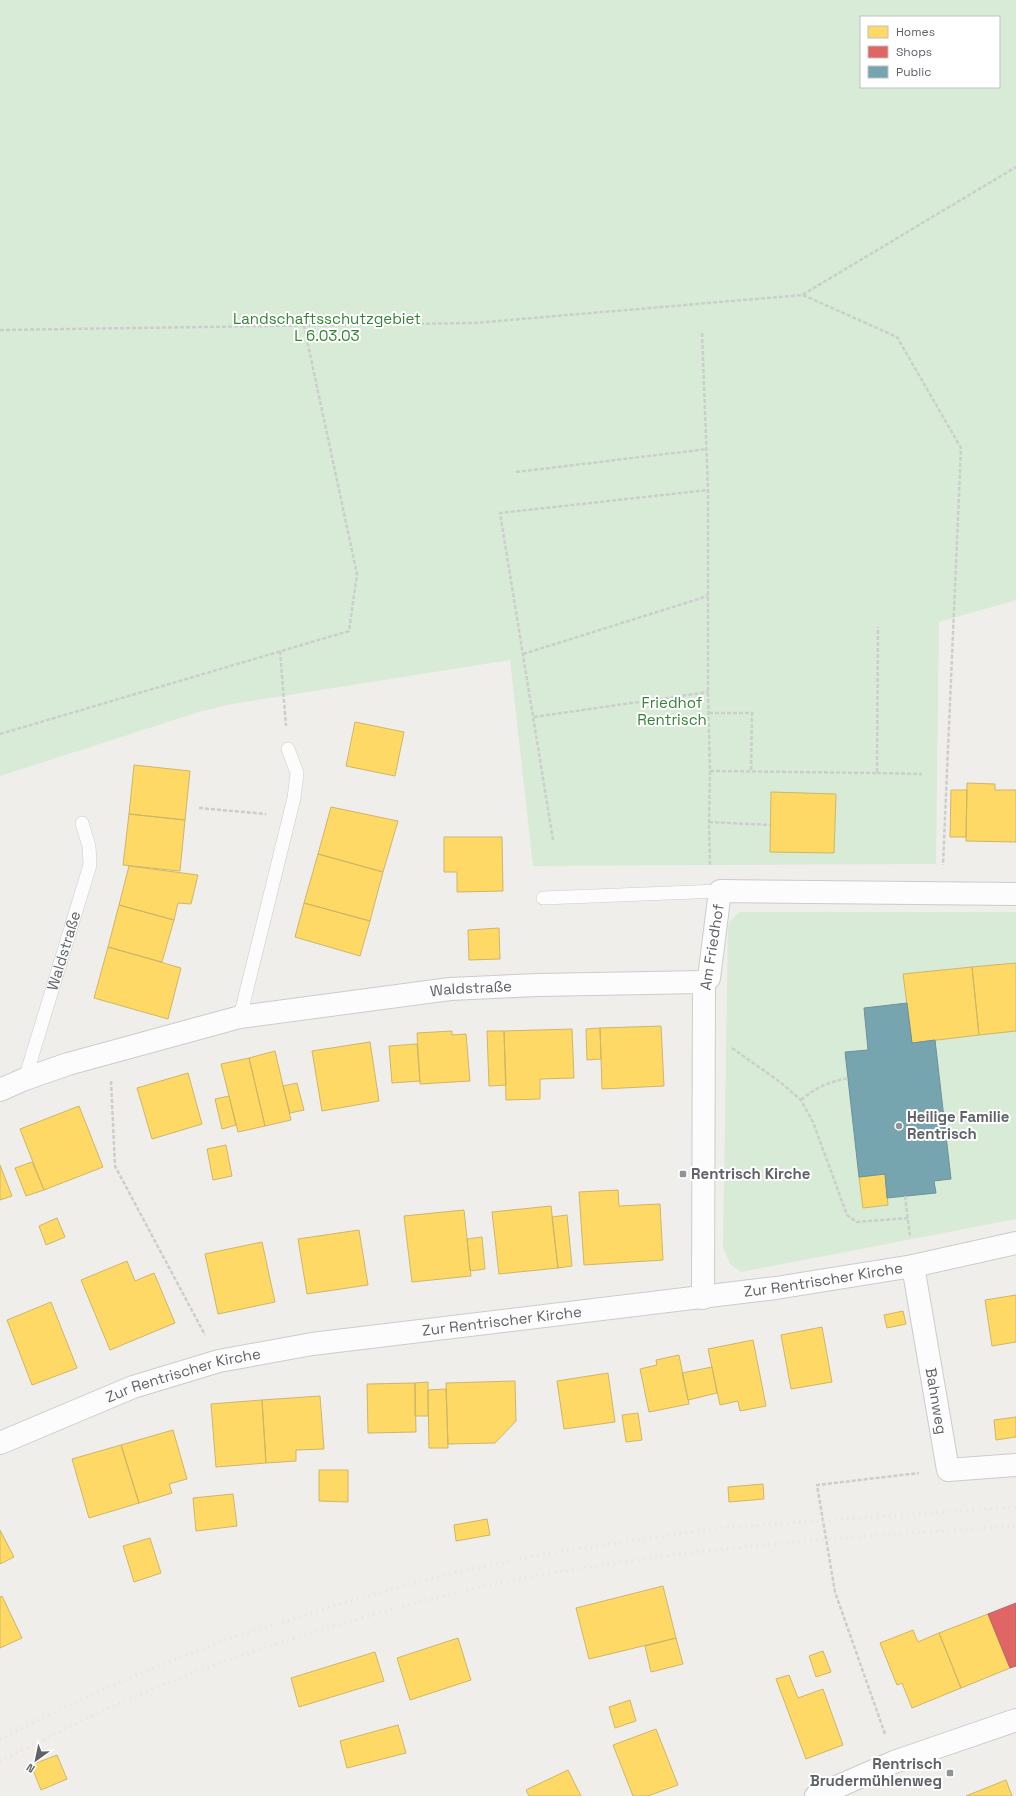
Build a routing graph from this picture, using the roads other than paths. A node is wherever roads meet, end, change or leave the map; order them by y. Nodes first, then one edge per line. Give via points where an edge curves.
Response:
1 (288, 749) road end
2 (82, 823) dead end
3 (716, 892) junction
4 (1016, 894) edge
5 (544, 898) dead end
6 (704, 982) junction
7 (240, 1017) junction
8 (26, 1079) junction
9 (0, 1090) edge
10 (1016, 1244) edge
11 (913, 1266) junction
12 (703, 1298) junction
13 (0, 1443) edge
14 (1016, 1465) edge
15 (1016, 1720) edge
16 (816, 1796) edge

1 - 7 lane via 297,773 294,798
2 - 8 lane, Waldstraße via 89,846 90,865
3 - 4 street, Am Friedhof
3 - 5 lane
3 - 6 street, Am Friedhof via 710,978
6 - 7 street, Waldstraße via 450,989
6 - 12 street, Am Friedhof
7 - 8 street, Waldstraße via 109,1052
8 - 9 street, Waldstraße
10 - 11 street, Zur Rentrischer Kirche
11 - 12 street, Zur Rentrischer Kirche
11 - 14 street, Bahnweg via 948,1470
12 - 13 street, Zur Rentrischer Kirche via 312,1344 219,1361 133,1387
15 - 16 street via 894,1762

